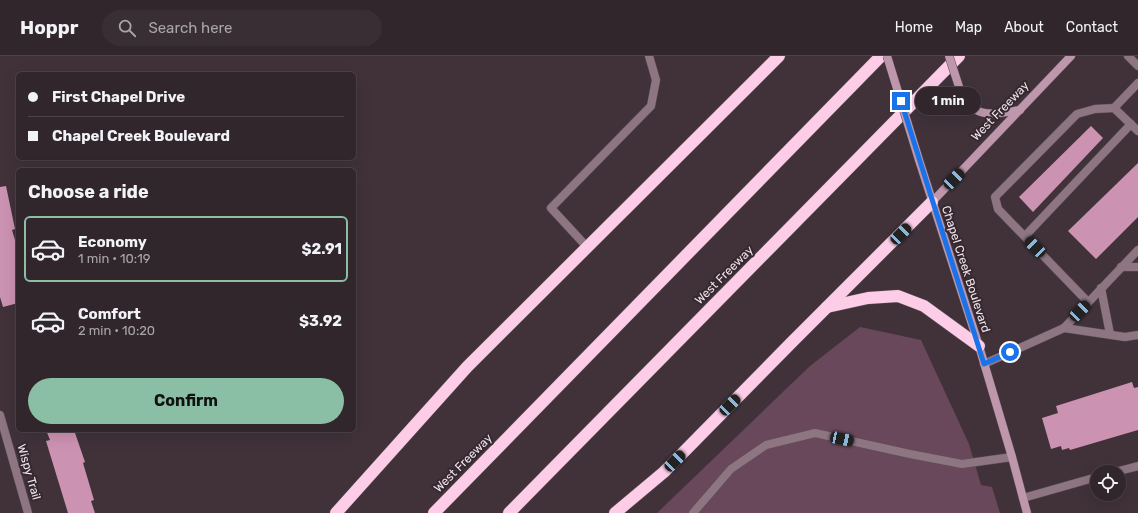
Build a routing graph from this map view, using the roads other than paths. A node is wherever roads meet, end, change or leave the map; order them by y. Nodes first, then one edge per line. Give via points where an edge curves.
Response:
1 (649, 56) edge
2 (779, 56) edge
3 (881, 56) edge
4 (887, 56) edge
5 (949, 56) edge
6 (959, 56) edge
7 (1071, 56) edge
8 (1128, 56) edge
9 (1138, 66) edge
10 (1138, 83) edge
11 (1114, 108) junction
12 (1020, 110) junction
13 (1131, 124) junction
14 (1138, 131) edge
15 (932, 202) junction
16 (1025, 236) junction
17 (587, 247) junction
18 (1138, 250) edge
19 (1121, 267) junction
20 (1138, 267) edge
21 (1101, 288) junction
22 (1088, 302) junction
23 (827, 307) junction
24 (1064, 328) junction
25 (1110, 334) junction
26 (1138, 335) edge
27 (979, 346) junction
28 (984, 364) junction
29 (0, 415) edge
30 (1012, 457) junction
31 (1138, 466) edge
32 (1126, 469) edge
33 (1090, 479) edge
34 (1023, 498) junction
35 (28, 513) edge
36 (336, 513) edge
37 (434, 513) edge
38 (510, 513) edge
39 (615, 513) edge
40 (693, 513) edge
41 (1027, 513) edge

1 - 17 street via 656,80 651,106 551,208
2 - 17 highway
3 - 37 highway, West Freeway
4 - 15 main road, Chapel Creek Boulevard, bridge
5 - 12 main road, bridge via 962,96 972,108 983,114
6 - 38 highway, West Freeway
7 - 12 main road, West Freeway
8 - 9 street
10 - 11 street
11 - 13 street
11 - 16 street via 1095,109 1078,114 995,197 998,209
12 - 15 main road, West Freeway
13 - 14 street
13 - 16 street
15 - 23 highway
15 - 27 main road, Chapel Creek Boulevard
16 - 22 street
17 - 36 highway via 467,367
18 - 19 street
19 - 20 street
19 - 21 street
21 - 22 street
21 - 25 street
22 - 24 street
23 - 27 highway via 868,298 898,296 924,306
23 - 39 highway via 664,472
24 - 25 street
24 - 28 street
25 - 26 street via 1125,337
27 - 28 main road, Chapel Creek Boulevard
28 - 30 main road, Chapel Creek Boulevard
29 - 35 street, Wispy Trail
30 - 34 main road, Chapel Creek Boulevard
30 - 40 street via 962,464 815,433 766,445 731,469
31 - 32 street
33 - 34 street
34 - 41 main road, Chapel Creek Boulevard

